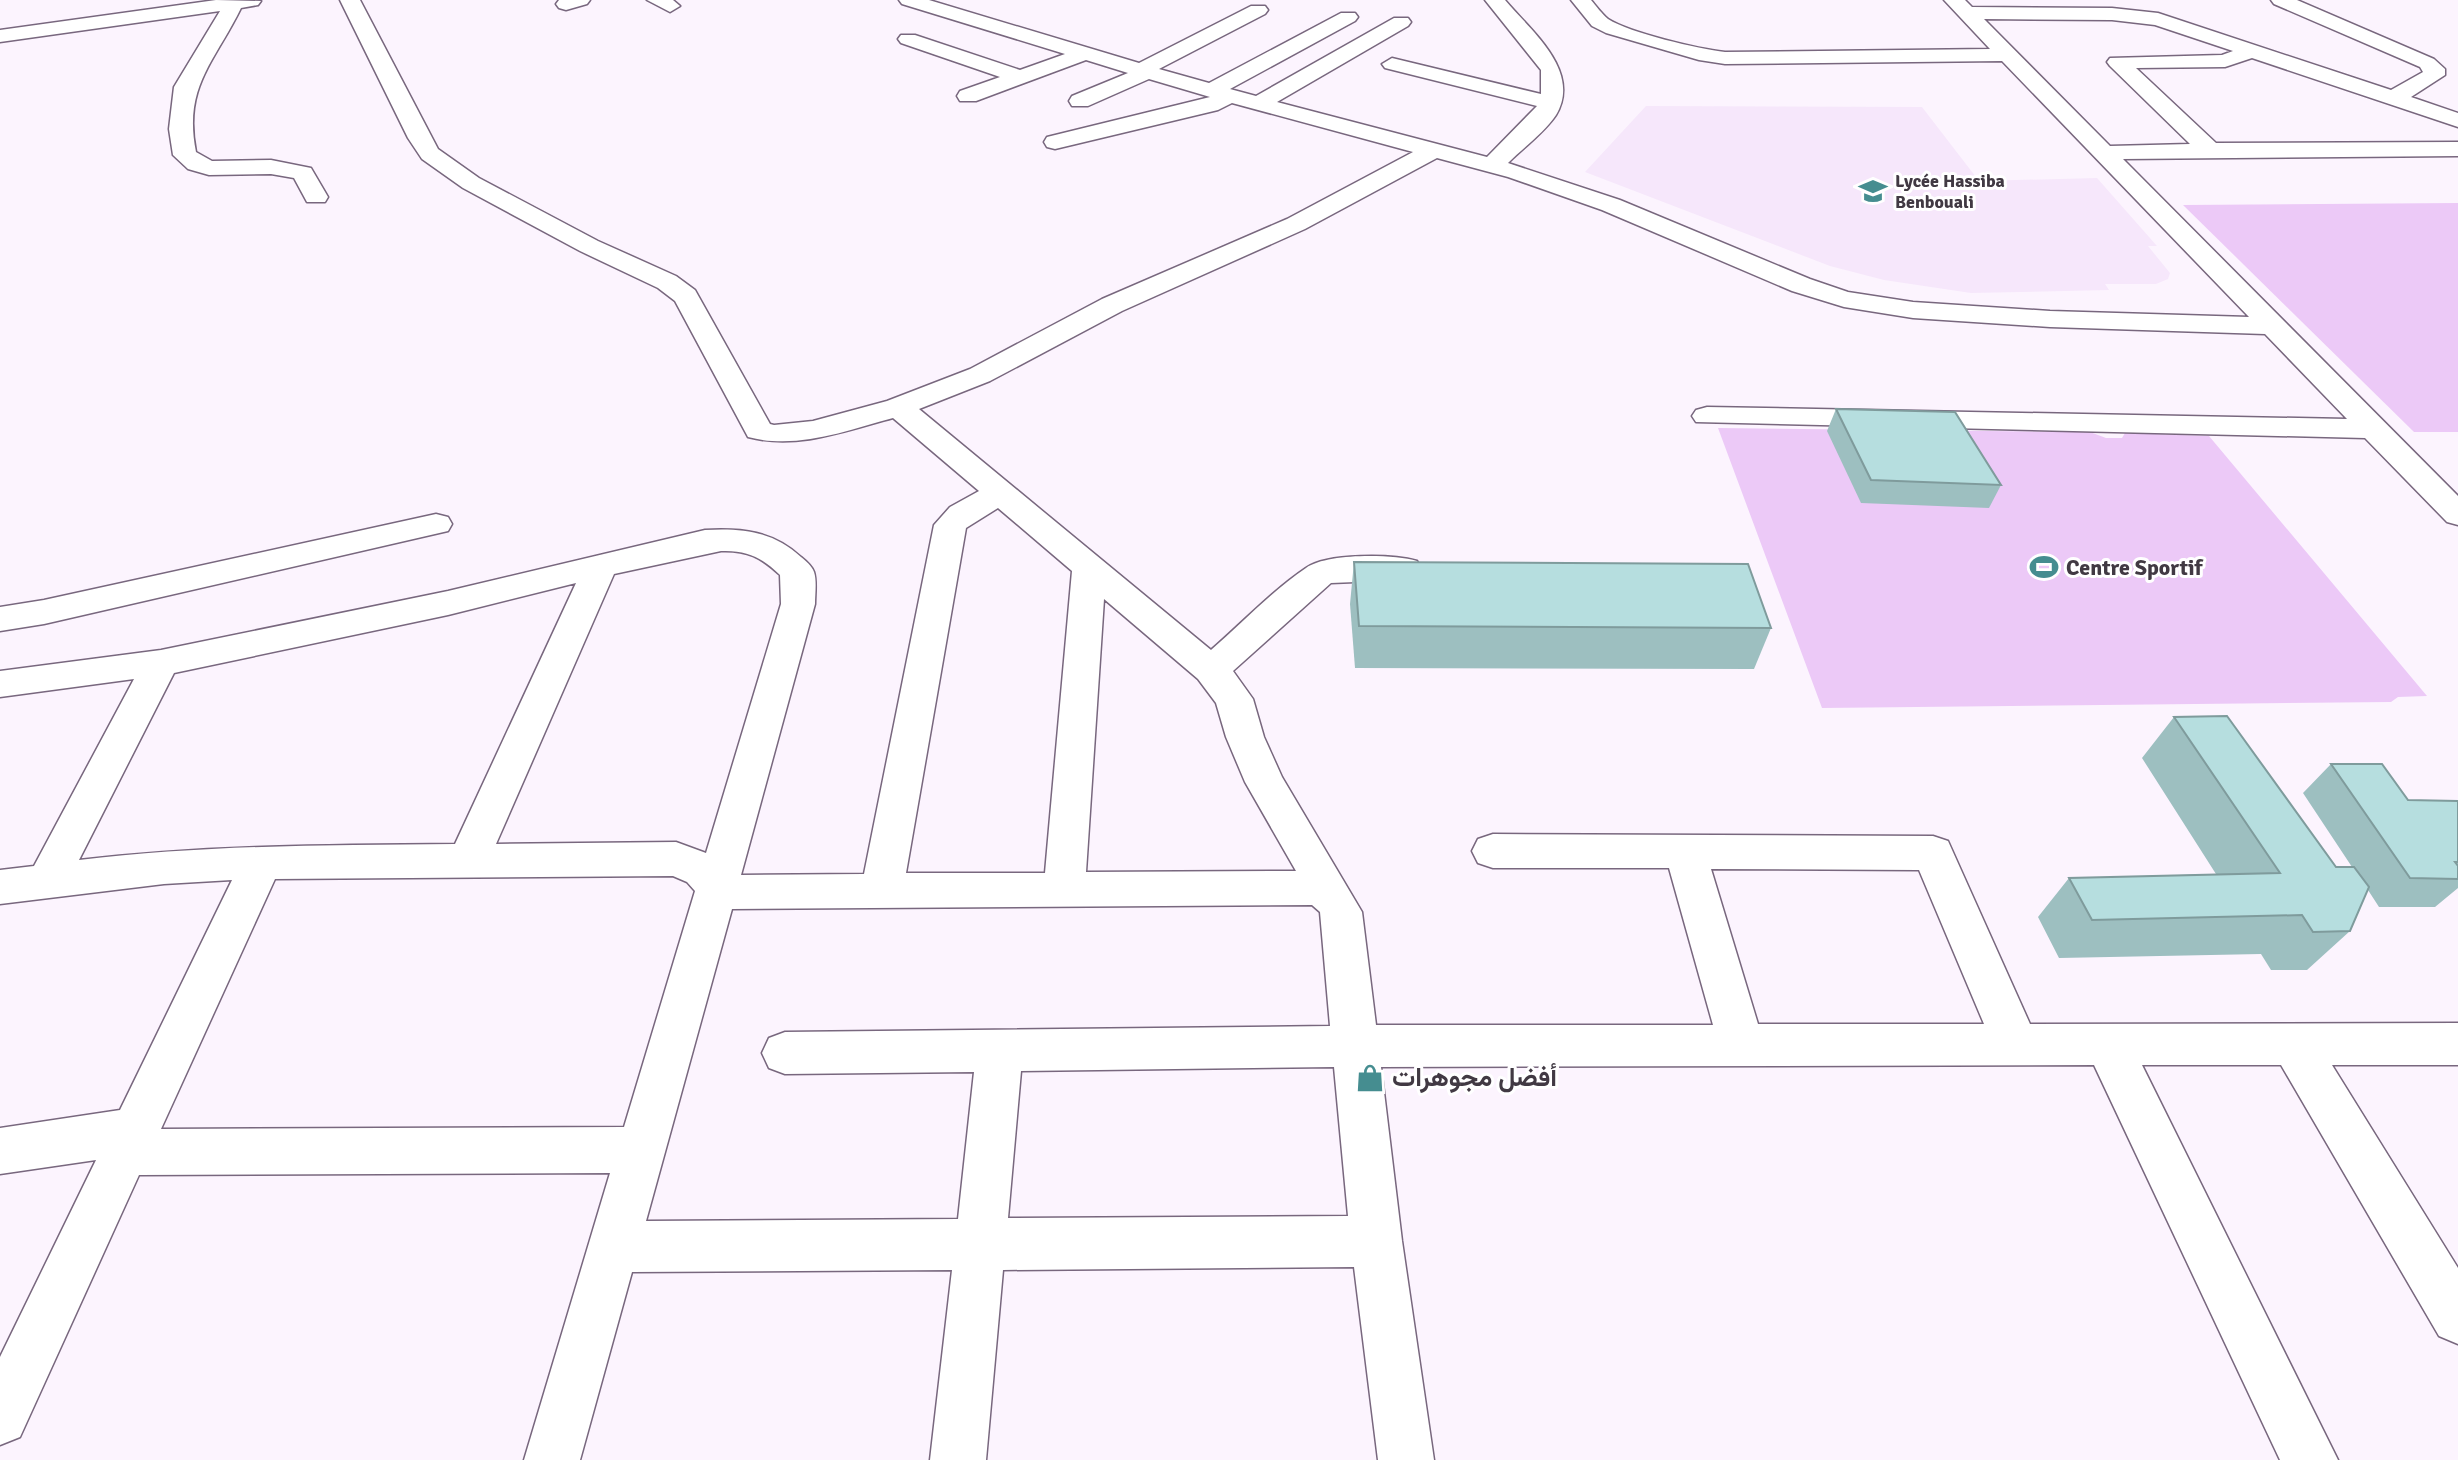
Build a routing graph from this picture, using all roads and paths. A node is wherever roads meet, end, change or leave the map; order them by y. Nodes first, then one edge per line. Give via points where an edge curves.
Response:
1 (350, 0) edge
2 (909, 0) edge
3 (979, 0) edge
4 (1495, 0) edge
5 (1581, 0) edge
6 (2281, 0) edge
7 (244, 2) edge
8 (2180, 2) dead end
9 (2128, 4) edge
10 (1960, 6) edge
11 (940, 9) junction
12 (1258, 10) dead end
13 (1348, 17) dead end
14 (2158, 19) junction
15 (1401, 22) dead end
16 (0, 36) edge
17 (908, 39) dead end
18 (2251, 51) junction
19 (1086, 53) junction
20 (2007, 55) junction
21 (1392, 64) dead end
22 (2458, 64) edge
23 (2434, 69) junction
24 (1144, 71) junction
25 (1021, 77) junction
26 (1221, 94) junction
27 (968, 96) dead end
28 (2393, 98) junction
29 (1080, 101) dead end
30 (1549, 102) junction
31 (1258, 104) junction
32 (2458, 120) edge
33 (1055, 142) dead end
34 (1436, 149) junction
35 (2458, 149) edge
36 (2210, 150) junction
37 (2103, 153) junction
38 (1492, 165) junction
39 (316, 197) dead end
40 (2273, 326) junction
41 (898, 407) junction
42 (1707, 416) dead end
43 (2374, 429) junction
44 (1000, 493) junction
45 (2458, 515) edge
46 (436, 524) dead end
47 (601, 566) junction
48 (1089, 568) junction
49 (1442, 570) edge
50 (0, 619) edge
51 (161, 663) junction
52 (1211, 670) junction
53 (0, 684) edge
54 (1493, 851) dead end
55 (1685, 852) junction
56 (468, 860) junction
57 (262, 862) junction
58 (47, 882) junction
59 (715, 885) junction
60 (0, 887) edge
61 (1064, 890) junction
62 (882, 891) junction
63 (1333, 896) junction
64 (2294, 1044) junction
65 (2458, 1044) edge
66 (2016, 1045) junction
67 (2108, 1045) junction
68 (1356, 1046) junction
69 (1742, 1046) junction
70 (1000, 1051) junction
71 (785, 1053) dead end
72 (129, 1142) junction
73 (640, 1150) junction
74 (0, 1151) edge
75 (1376, 1241) junction
76 (978, 1244) junction
77 (613, 1247) junction
78 (2452, 1295) edge
79 (0, 1417) edge
80 (552, 1460) edge
81 (958, 1460) edge
82 (1406, 1460) edge
83 (2310, 1460) edge

1 - 41 street via 430,154 482,189 686,296 759,431 814,430
2 - 11 street
3 - 11 street
4 - 30 street via 1551,69
5 - 20 street via 1599,22 1613,29 1706,56
6 - 23 street
7 - 16 street
7 - 39 street via 185,87 180,129 185,155 205,170 286,166 303,173
8 - 9 street
9 - 14 street
10 - 14 street
10 - 20 street
11 - 19 street
12 - 24 street
13 - 26 street
14 - 18 street
15 - 31 street
17 - 25 street
18 - 28 street
18 - 36 street via 2225,61 2117,62
19 - 24 street
19 - 25 street
20 - 37 street
21 - 30 street
22 - 23 street
23 - 28 street via 2434,75
24 - 26 street
24 - 29 street
25 - 27 street
26 - 31 street
26 - 33 street via 1210,105
28 - 32 street
30 - 38 street via 1546,113
31 - 34 street
34 - 38 street
34 - 41 street via 1296,224 1112,305 980,375
35 - 36 street
36 - 37 street
37 - 40 street
38 - 40 street via 1611,205 1844,299 1943,312
40 - 43 street
41 - 44 street
42 - 43 street
43 - 45 street
44 - 48 street
44 - 62 street via 950,525
46 - 50 street
47 - 51 street
47 - 56 street
47 - 59 street via 740,538 772,548 797,572 798,604
48 - 52 street
48 - 61 street
49 - 52 street via 1345,569 1320,574
51 - 53 street
51 - 58 street
52 - 63 street via 1234,699 1265,782
54 - 55 street
55 - 66 street via 1933,853
55 - 69 street
56 - 57 street
56 - 59 street via 676,859 702,870
57 - 58 street via 164,867
57 - 72 street
58 - 60 street
59 - 62 street via 730,892
59 - 73 street
61 - 62 street
61 - 63 street via 1317,888
63 - 68 street via 1341,912
64 - 65 street
64 - 67 street
64 - 78 street
66 - 67 street
66 - 69 street
67 - 83 street
68 - 69 street
68 - 70 street
68 - 75 street
70 - 71 street
70 - 76 street
72 - 73 street
72 - 74 street
72 - 79 street
73 - 77 street
75 - 76 street
75 - 82 street
76 - 77 street
76 - 81 street
77 - 80 street

